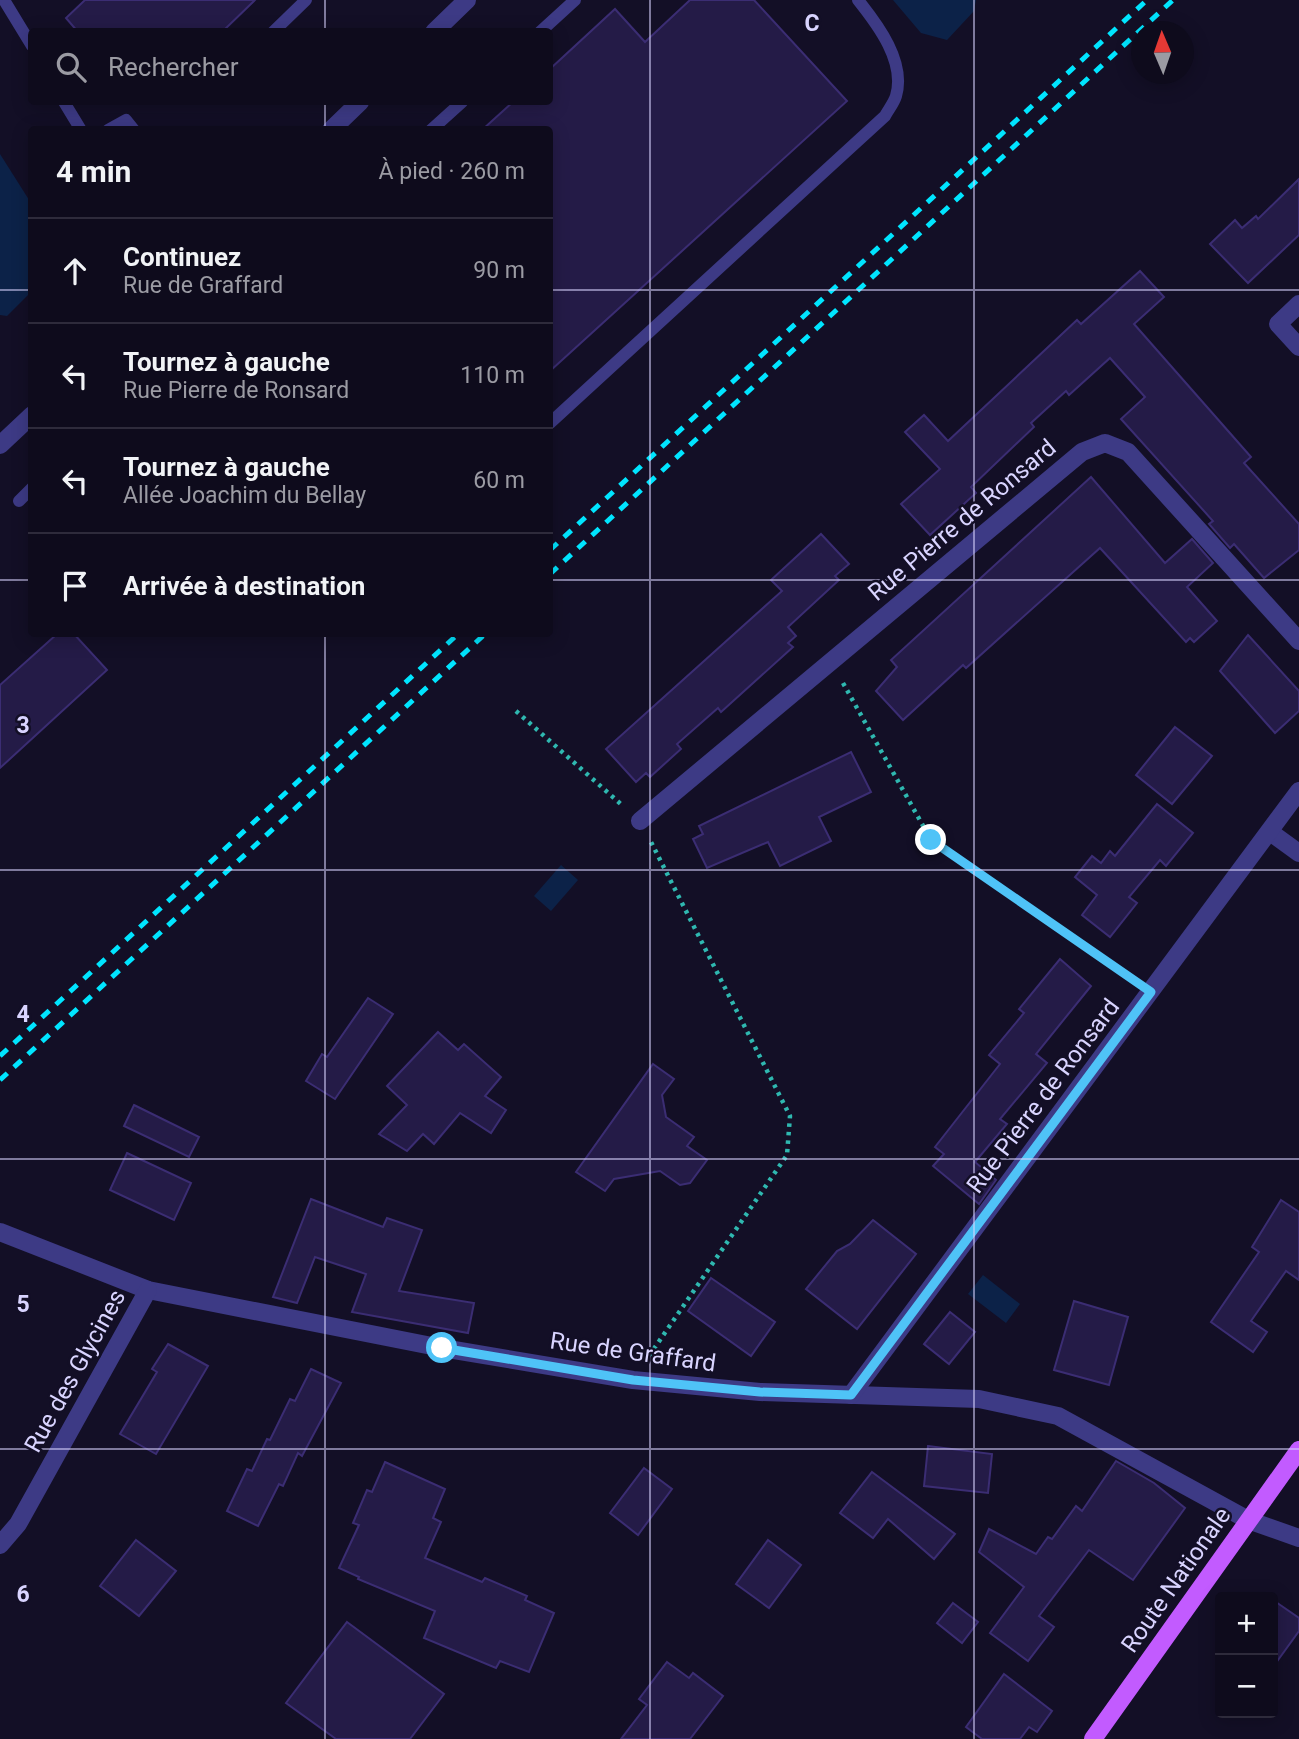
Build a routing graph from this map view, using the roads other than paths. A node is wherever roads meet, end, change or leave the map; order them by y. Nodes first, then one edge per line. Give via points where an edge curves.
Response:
1 (4, 0) edge
2 (306, 0) edge
3 (467, 0) edge
4 (575, 0) edge
5 (858, 0) edge
6 (277, 28) edge
7 (438, 28) edge
8 (544, 28) edge
9 (28, 39) edge
10 (66, 105) edge
11 (357, 105) edge
12 (459, 105) edge
13 (79, 126) edge
14 (115, 126) edge
15 (131, 126) edge
16 (335, 126) edge
17 (435, 126) edge
18 (1299, 304) edge
19 (1299, 346) edge
20 (28, 419) edge
21 (553, 420) edge
22 (0, 445) edge
23 (28, 492) edge
24 (19, 501) dead end
25 (1299, 641) edge
26 (1299, 791) edge
27 (640, 821) road end
28 (1270, 832) junction
29 (1299, 853) edge
30 (0, 1233) edge
31 (148, 1290) junction
32 (851, 1395) junction
33 (1299, 1450) edge
34 (1248, 1520) junction
35 (1299, 1538) edge
36 (0, 1545) edge
37 (1093, 1739) edge

1 - 9 lane
2 - 6 lane
3 - 7 street
4 - 8 lane
5 - 21 lane via 891,50 896,96 885,116
10 - 13 lane
11 - 16 street
12 - 17 lane
14 - 15 lane via 126,120
18 - 19 street via 1278,324
20 - 22 street
23 - 24 lane
25 - 27 street, Rue Pierre de Ronsard via 1128,452 1105,443 1082,452
26 - 28 street, Rue Pierre de Ronsard
28 - 29 street
28 - 32 street, Rue Pierre de Ronsard
30 - 31 street, Rue de Graffard
31 - 32 street, Rue de Graffard via 633,1380
31 - 36 street, Rue des Glycines via 18,1524
32 - 34 street, Rue de Graffard via 979,1399 1058,1416
33 - 34 main road, Route Nationale
34 - 35 street, Rue de Graffard
34 - 37 main road, Route Nationale

